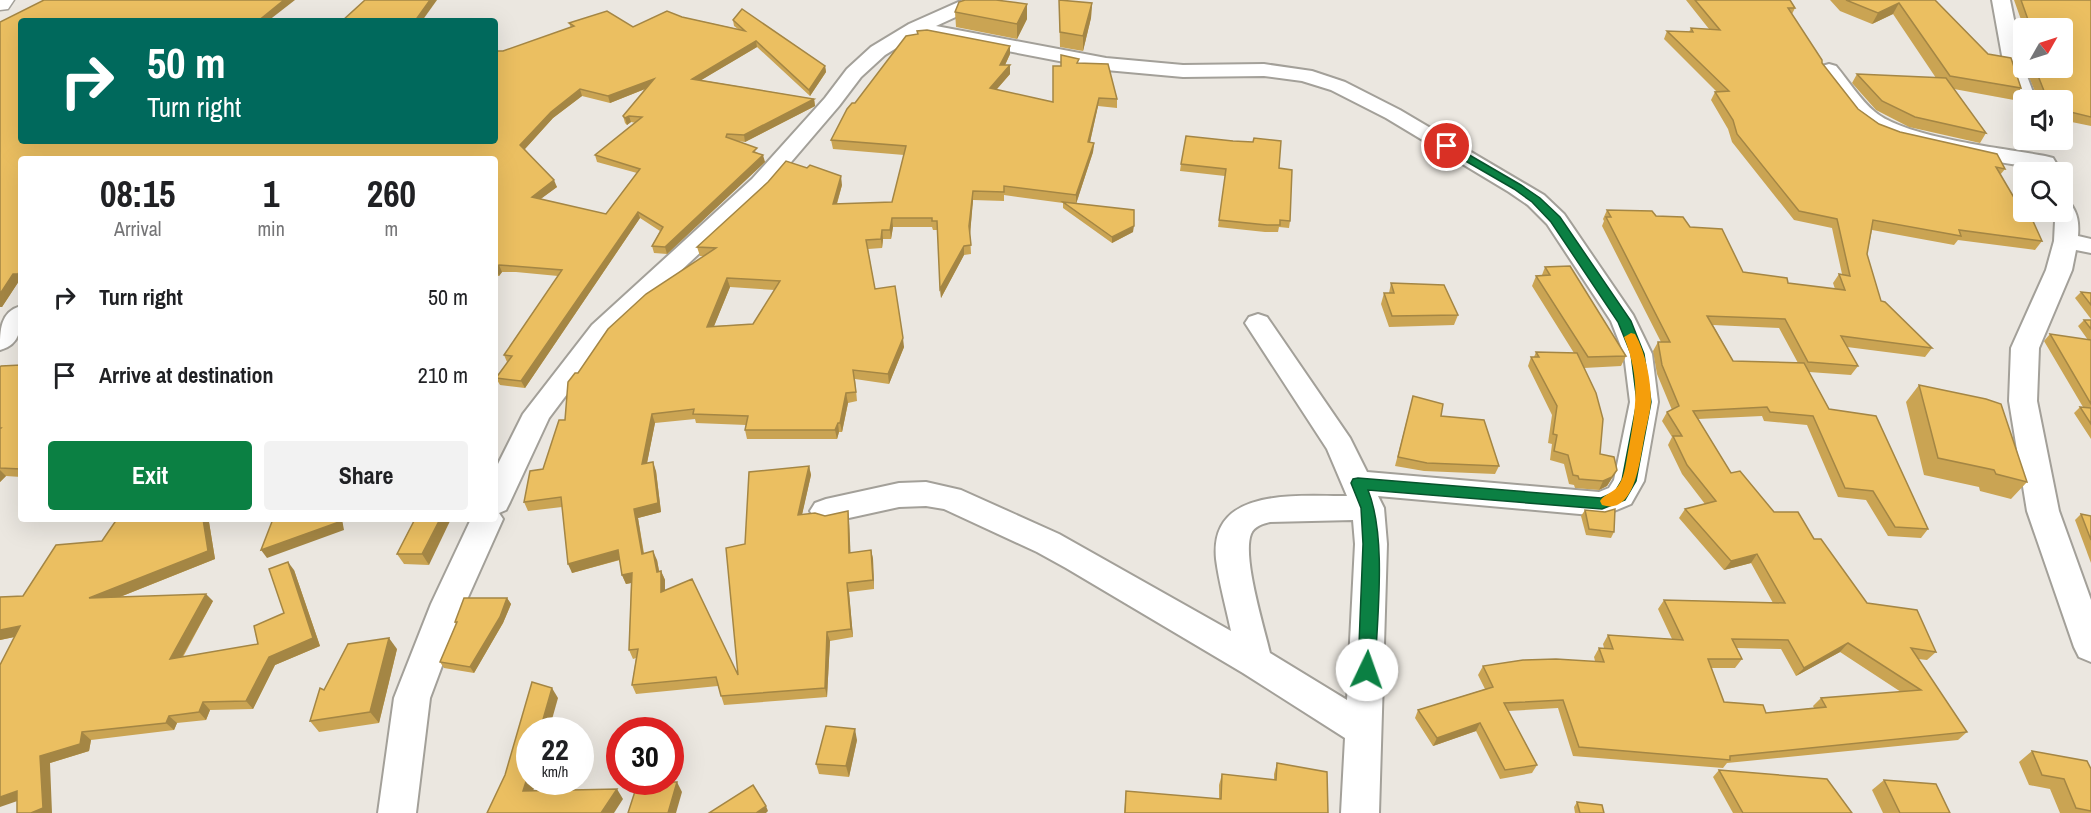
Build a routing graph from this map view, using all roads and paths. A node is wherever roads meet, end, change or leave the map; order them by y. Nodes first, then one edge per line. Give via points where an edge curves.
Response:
1 (3, 0) edge
2 (978, 0) edge
3 (2001, 0) edge
4 (0, 4) edge
5 (916, 28) junction
6 (1829, 70) edge
7 (2023, 90) edge
8 (2022, 162) edge
9 (2067, 222) edge
10 (2078, 244) edge
11 (18, 319) edge
12 (1258, 323) dead end
13 (0, 342) edge
14 (498, 496) edge
15 (1363, 496) junction
16 (826, 511) dead end
17 (486, 522) edge
18 (2091, 647) edge
19 (1255, 662) junction
20 (1363, 730) junction
21 (397, 813) edge
22 (1360, 813) edge

1 - 4 street
2 - 5 street
3 - 7 street
5 - 14 street via 878,51 854,73 760,184 601,332 537,414
5 - 15 street via 1106,64 1305,75 1338,86 1393,114 1517,187 1556,219 1624,321 1638,354 1644,402 1635,458 1620,496 1602,504
6 - 8 street via 1867,116 1886,128
9 - 10 street
10 - 18 street via 2059,270 2025,348 2023,401 2043,511
11 - 13 street
12 - 15 street via 1340,446
15 - 19 street via 1250,515 1236,528 1232,557
15 - 20 street via 1371,544
16 - 19 street via 899,495 950,498 1048,543
17 - 21 street via 448,604 412,698
19 - 20 street
20 - 22 street

